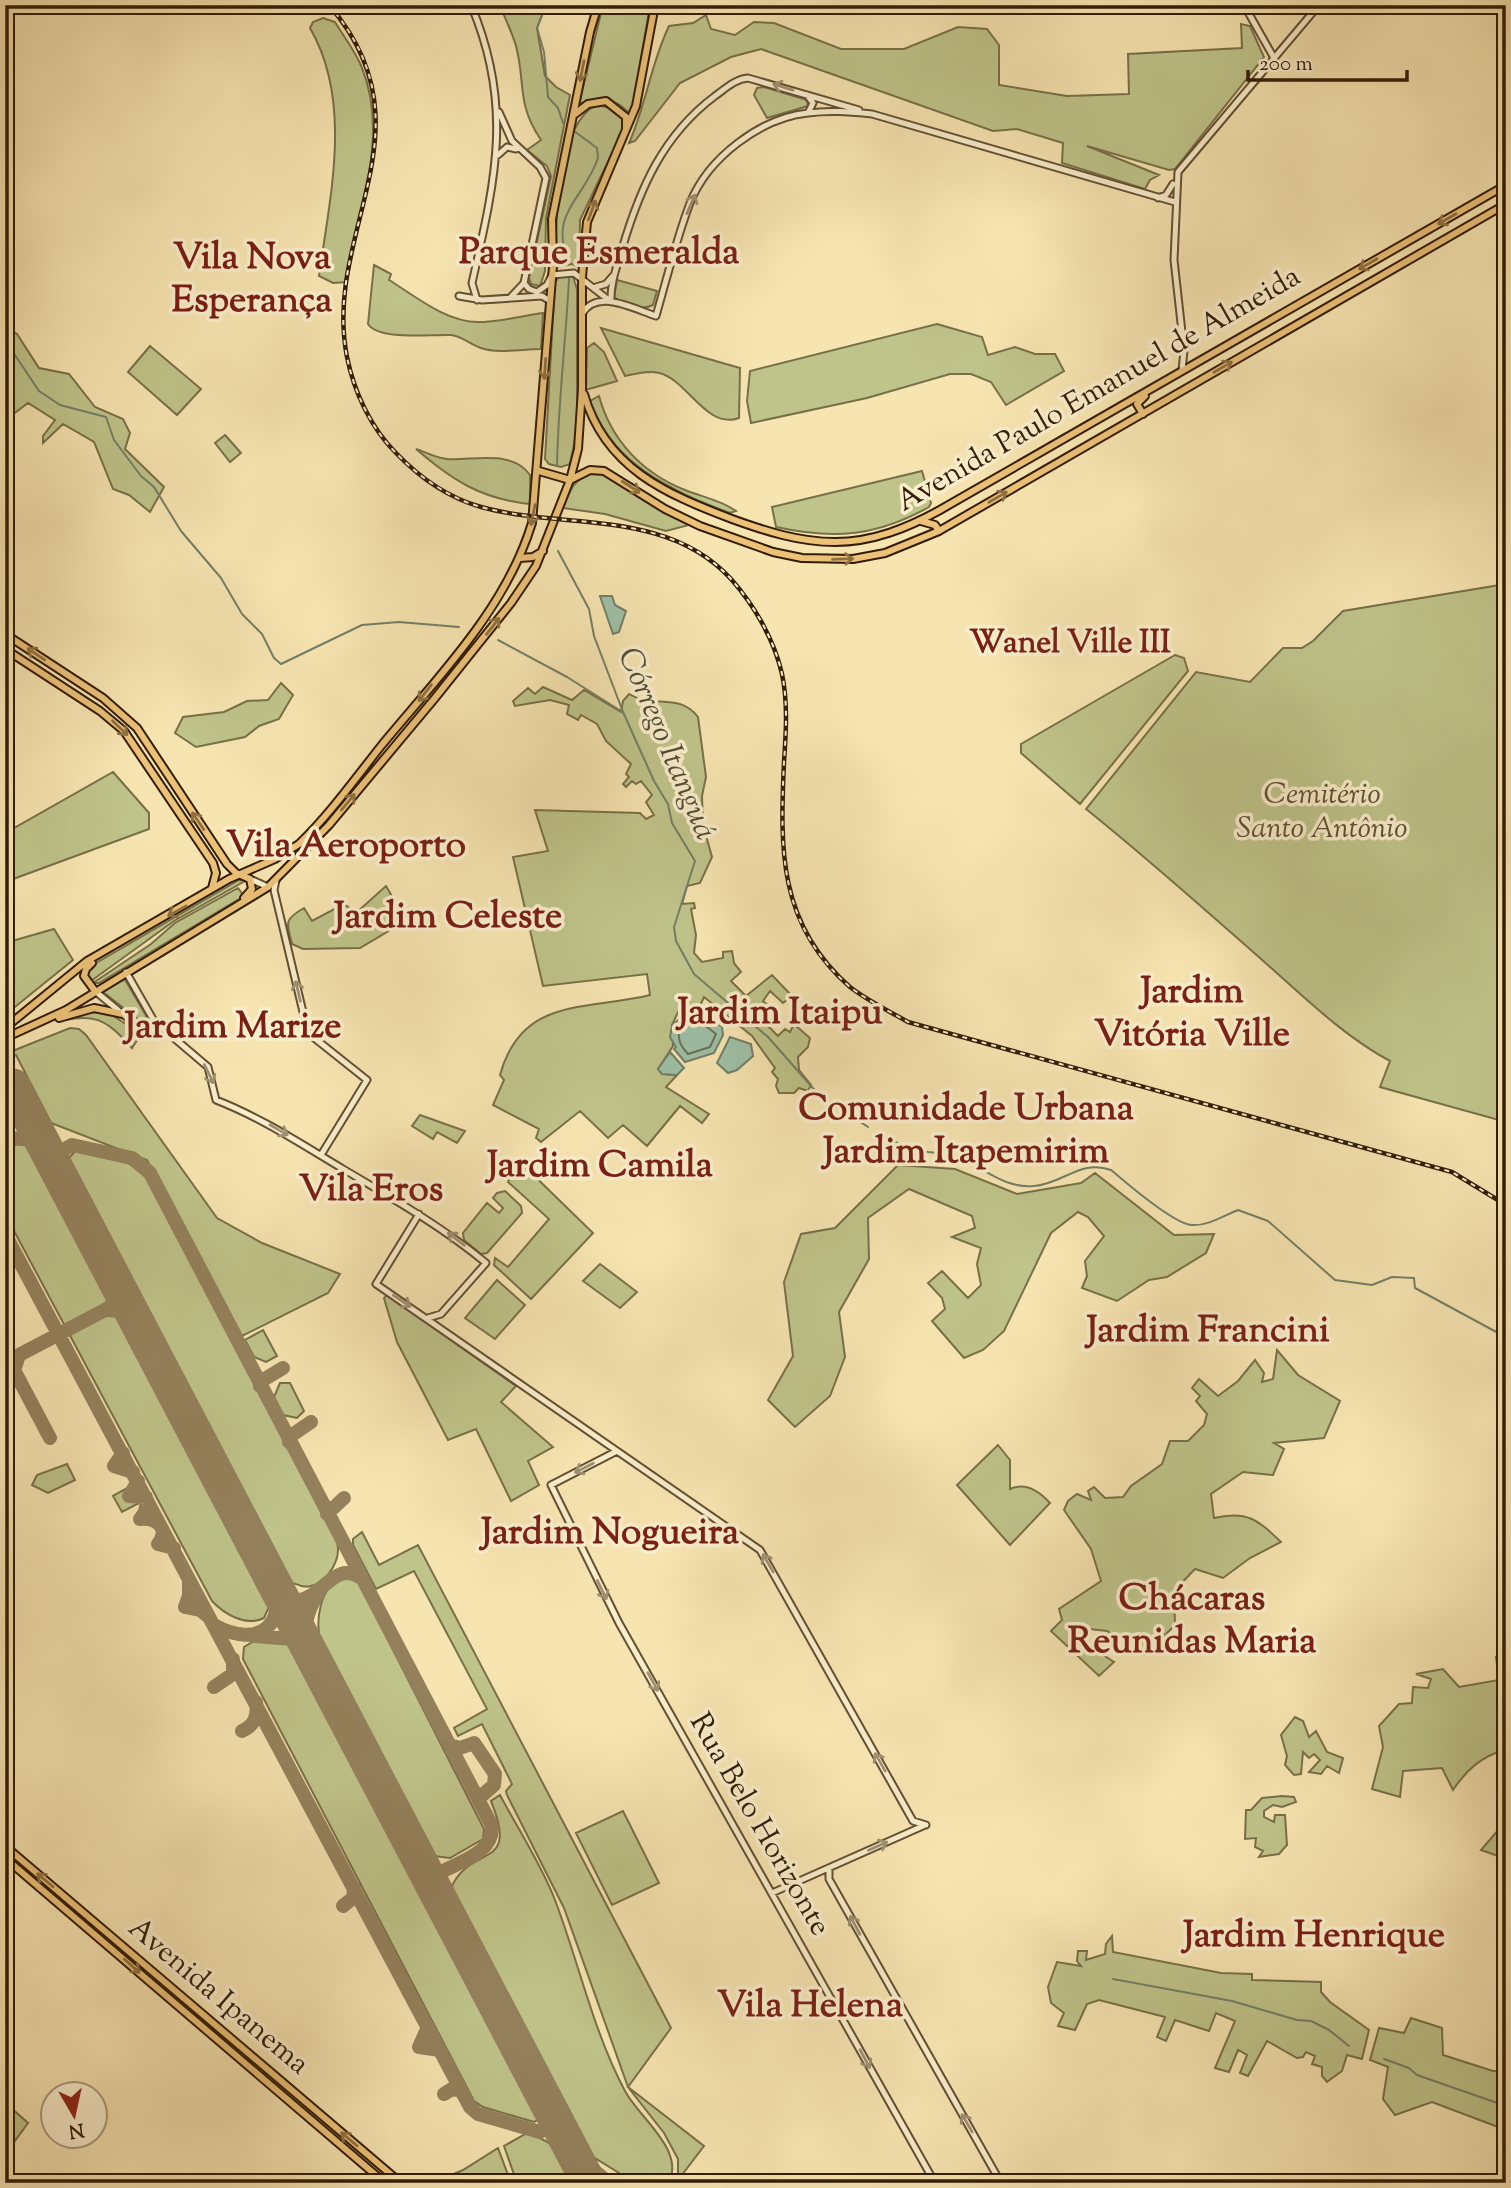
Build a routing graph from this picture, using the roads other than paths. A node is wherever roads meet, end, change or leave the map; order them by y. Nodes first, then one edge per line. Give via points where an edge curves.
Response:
1 (471, 5) edge
2 (598, 5) edge
3 (655, 5) edge
4 (1244, 5) edge
5 (1319, 5) edge
6 (1264, 41) junction
7 (1284, 46) junction
8 (1274, 58) junction
9 (807, 94) junction
10 (498, 109) junction
11 (808, 113) junction
12 (872, 114) junction
13 (574, 116) junction
14 (626, 135) junction
15 (519, 151) junction
16 (497, 156) junction
17 (1176, 178) junction
18 (1506, 185) edge
19 (1157, 198) junction
20 (1175, 202) junction
21 (1506, 204) edge
22 (615, 274) junction
23 (552, 275) junction
24 (582, 277) junction
25 (472, 282) junction
26 (524, 282) junction
27 (595, 287) junction
28 (510, 298) junction
29 (477, 300) junction
30 (551, 301) junction
31 (611, 302) junction
32 (582, 314) junction
33 (1184, 349) junction
34 (1199, 360) junction
35 (1181, 371) junction
36 (1172, 376) junction
37 (582, 389) junction
38 (1143, 414) junction
39 (540, 454) junction
40 (573, 468) junction
41 (539, 471) junction
42 (552, 475) junction
43 (570, 480) junction
44 (921, 521) junction
45 (939, 531) junction
46 (544, 549) junction
47 (520, 558) junction
48 (5, 634) edge
49 (5, 649) edge
50 (228, 865) junction
51 (250, 870) junction
52 (239, 875) junction
53 (250, 879) junction
54 (271, 889) junction
55 (208, 893) junction
56 (145, 928) junction
57 (137, 965) junction
58 (126, 972) junction
59 (107, 984) junction
60 (88, 985) junction
61 (95, 991) junction
62 (149, 1012) junction
63 (123, 1014) junction
64 (154, 1021) junction
65 (37, 1025) junction
66 (144, 1026) junction
67 (5, 1028) edge
68 (5, 1038) edge
69 (321, 1155) junction
70 (417, 1217) junction
71 (441, 1314) junction
72 (428, 1318) junction
73 (444, 1329) junction
74 (617, 1451) junction
75 (913, 1821) junction
76 (908, 1833) junction
77 (5, 1846) edge
78 (5, 1858) edge
79 (830, 1868) junction
80 (772, 1893) junction
81 (385, 2183) edge
82 (401, 2183) edge
83 (935, 2183) edge
84 (1001, 2183) edge

1 - 10 street via 487,48
2 -> 13 main road
3 - 14 main road via 641,90
4 - 6 street
5 - 7 street
6 - 7 street via 1273,47
6 - 8 street
7 - 8 street
8 - 17 street via 1181,165
9 - 11 street via 813,103
9 - 12 street
9 -> 22 street via 741,79 701,107 678,130 649,172
10 - 15 street
10 - 16 street
11 - 12 street
31 -> 11 street via 656,316 691,202 707,174 742,141 786,118
12 - 19 street
13 - 14 main road via 588,104 606,101 626,117
13 - 23 main road via 552,219
24 -> 14 main road via 587,222
15 - 16 street via 507,147
15 - 26 street via 540,167 546,178
16 - 25 street
17 - 19 street via 1169,192
17 - 20 street
18 -> 34 main road, Avenida Paulo Emanuel de Almeida
19 - 20 street
20 - 33 street via 1174,260
38 -> 21 main road, Avenida Paulo Emanuel de Almeida
22 - 27 street
22 - 31 street
23 - 24 street via 567,272
23 - 26 street via 541,291 533,291
23 - 30 main road
24 - 27 street
24 - 32 main road
25 - 29 street
25 - 29 street via 459,296
26 - 28 street
27 - 31 street
28 - 29 street
28 - 30 street via 542,296
30 -> 39 main road
31 - 32 street via 590,303
32 - 37 main road
33 - 34 street via 1190,359
33 - 35 street
34 - 35 main road, Avenida Paulo Emanuel de Almeida
35 - 36 main road, Avenida Paulo Emanuel de Almeida
36 - 38 main road via 1138,401
36 - 44 main road, Avenida Paulo Emanuel de Almeida
37 - 40 main road
37 - 44 main road, Avenida Paulo Emanuel de Almeida via 590,414 619,455 663,491 747,525 811,541 869,538
45 -> 38 main road, Avenida Paulo Emanuel de Almeida
39 - 41 main road
39 - 42 main road
40 - 42 main road
40 - 43 main road
41 - 42 main road
41 -> 47 main road via 533,523
42 - 43 main road
43 -> 45 main road, Avenida Paulo Emanuel de Almeida via 584,472 604,471 700,526 802,558 853,559 885,553
43 - 46 main road
44 - 45 main road
46 - 47 main road via 533,557
54 -> 46 main road via 466,660 523,586
47 -> 51 main road via 482,623 306,838
50 -> 48 main road via 137,728 103,698
49 -> 55 main road via 100,710 134,743 215,868 216,880
50 - 51 main road
50 - 52 main road
51 - 52 main road
52 - 53 main road
52 - 55 main road
53 - 54 street
53 - 57 main road via 248,894
54 - 57 main road
69 -> 54 street via 367,1080 308,1033
55 -> 56 main road
56 - 60 main road via 88,965 84,976
56 - 67 main road via 87,961
57 - 58 main road
58 - 59 main road
58 - 62 street
59 - 60 main road
59 - 61 main road
60 - 61 main road
61 - 63 street
61 - 65 main road
62 - 64 street
62 - 66 street
63 - 65 main road via 86,1008
63 - 66 street
64 - 66 street
64 -> 69 street via 208,1067 216,1100 248,1112
65 - 68 main road
69 - 70 street
71 -> 70 street via 486,1263 425,1218
70 -> 72 street via 376,1284
71 - 72 street
71 - 73 street
72 - 73 street
73 - 74 street
75 -> 74 street via 763,1553
74 -> 80 street, Rua Belo Horizonte via 551,1485 619,1623
75 - 76 street
75 - 76 street via 926,1825
79 -> 76 street
82 -> 77 main road, Avenida Ipanema
78 -> 81 main road, Avenida Ipanema
79 - 80 street
84 -> 79 street via 829,1879
80 -> 83 street, Rua Belo Horizonte

